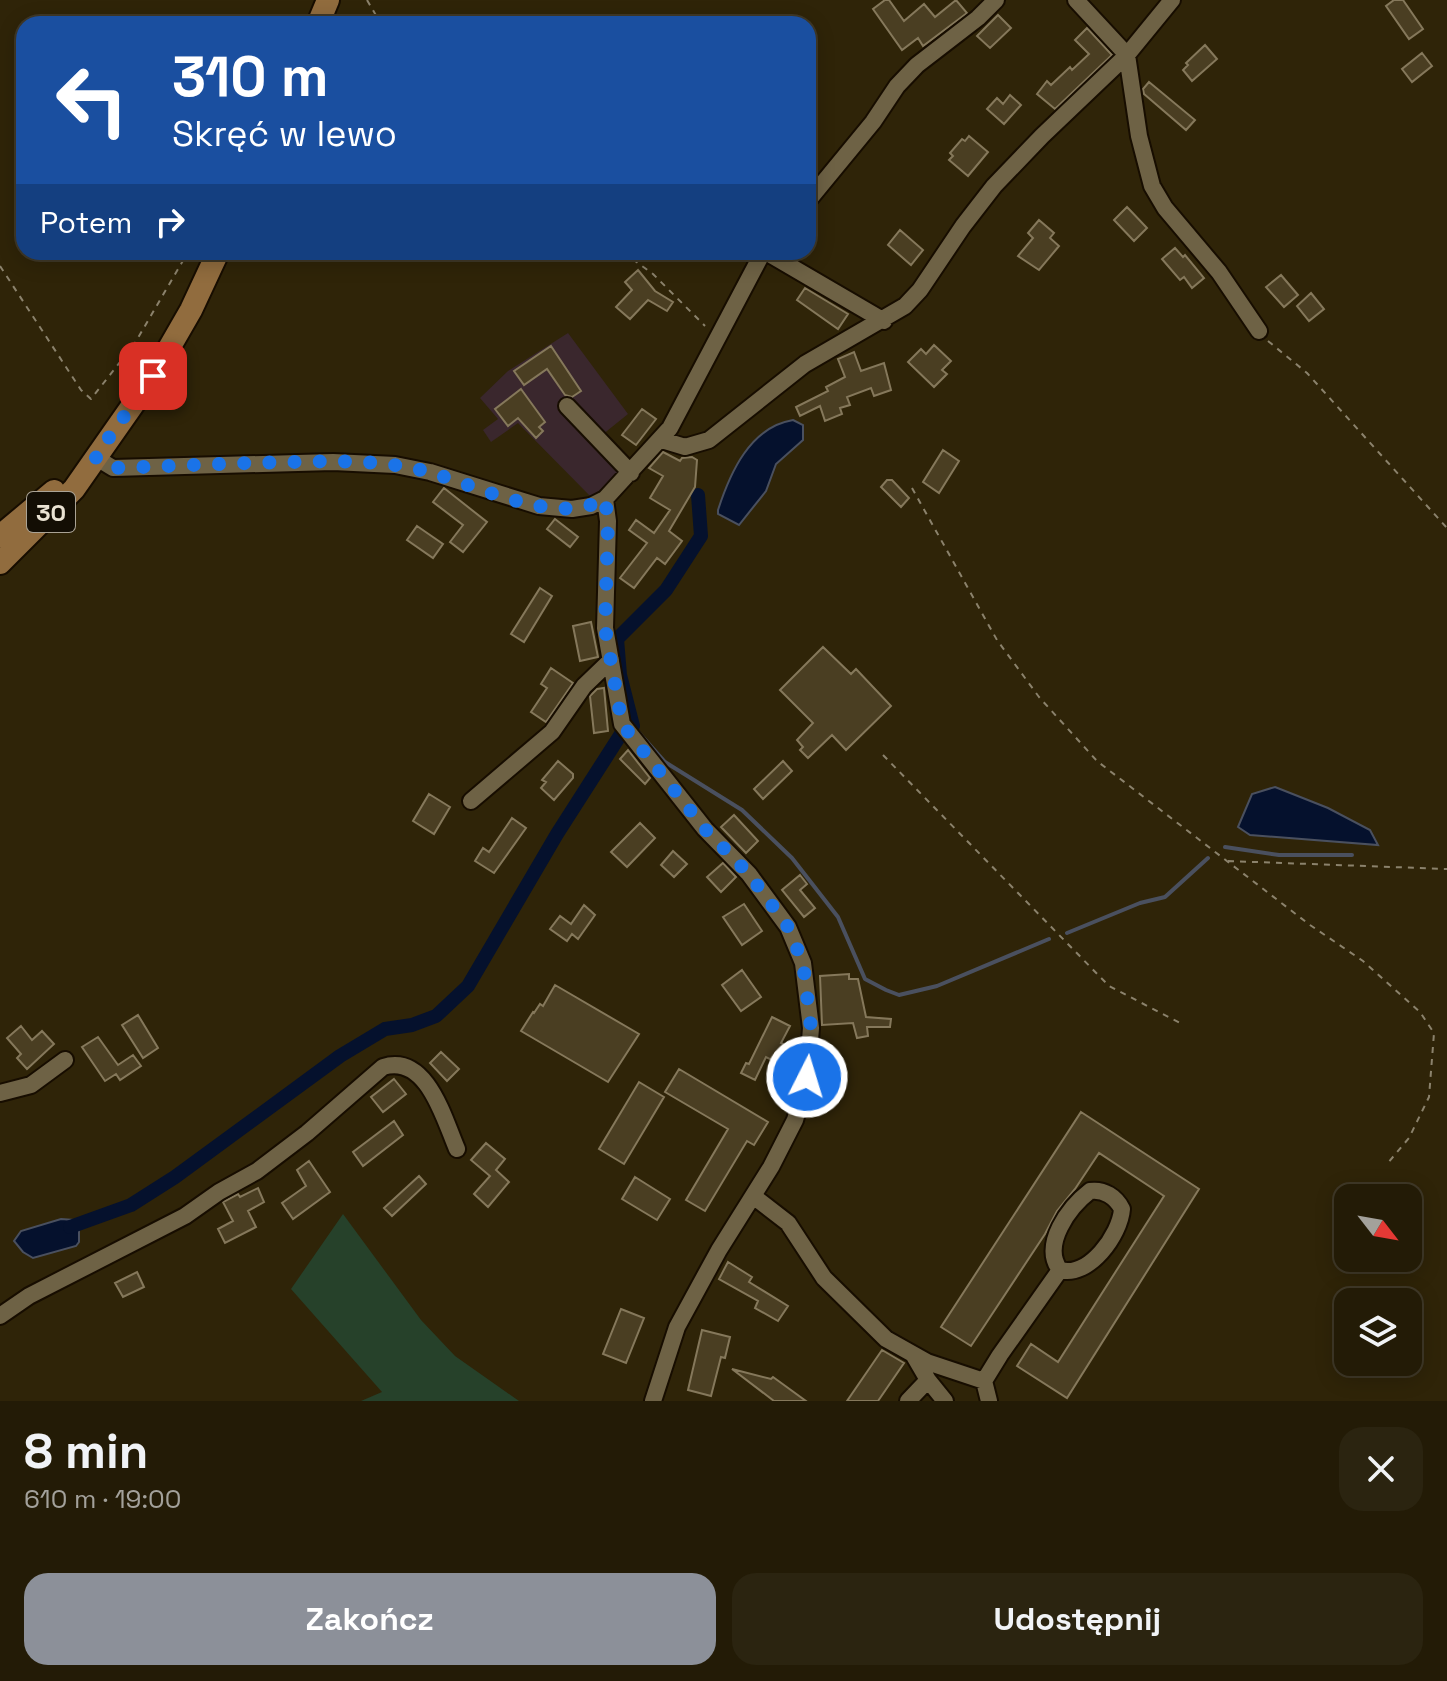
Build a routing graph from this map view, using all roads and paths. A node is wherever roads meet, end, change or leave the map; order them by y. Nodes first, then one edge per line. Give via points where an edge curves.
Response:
1 (996, 0) edge
2 (1076, 0) edge
3 (1172, 0) edge
4 (1127, 55) junction
5 (816, 191) edge
6 (183, 260) edge
7 (214, 260) edge
8 (634, 260) edge
9 (760, 260) edge
10 (778, 260) edge
11 (0, 266) edge
12 (884, 321) junction
13 (1259, 331) joint
14 (717, 337) junction
15 (567, 406) dead end
16 (662, 440) junction
17 (95, 457) junction
18 (631, 473) junction
19 (912, 488) dead end
20 (605, 499) junction
21 (1447, 528) edge
22 (0, 536) edge
23 (0, 563) edge
24 (611, 660) junction
25 (883, 755) dead end
26 (471, 801) dead end
27 (1227, 861) junction
28 (1447, 869) edge
29 (1182, 1024) dead end
30 (65, 1060) dead end
31 (0, 1093) edge
32 (457, 1149) dead end
33 (1387, 1164) dead end
34 (753, 1196) junction
35 (1060, 1270) junction
36 (0, 1316) edge
37 (913, 1354) junction
38 (928, 1380) junction
39 (984, 1381) junction
40 (653, 1401) edge
41 (908, 1401) edge
42 (945, 1401) edge
43 (989, 1401) edge

1 - 5 street via 897,86
2 - 4 street
3 - 4 street
4 - 12 street via 994,186 920,290
4 - 13 street via 1152,186
6 - 11 path via 135,343 91,399
7 - 17 main road, 30 via 153,376
8 - 14 path
9 - 14 street
10 - 12 street
12 - 16 street via 805,364 709,440 685,447
13 - 21 path via 1307,373
14 - 16 street
15 - 18 street
16 - 18 street
17 - 20 street via 113,468 395,465 549,508 580,509
17 - 22 main road, 30
17 - 23 main road, 30 via 74,489
18 - 20 street
19 - 27 path via 997,640 1039,697 1097,761
20 - 24 street via 605,628
24 - 26 street via 584,686 552,732
24 - 34 street via 622,724 705,829 749,874 788,927 803,963 811,1028 807,1077 795,1120
25 - 29 path via 1109,986
27 - 28 path
27 - 33 path via 1363,961 1420,1012 1434,1033 1429,1097 1409,1138
30 - 31 street via 31,1085
32 - 36 street via 434,1094 421,1078 405,1066 383,1067 257,1171
34 - 37 street via 788,1223 824,1278 847,1302 886,1339
34 - 40 street via 677,1327
35 - 35 street via 1080,1270 1099,1254 1121,1217 1122,1209 1112,1197 1090,1191 1075,1205 1054,1244 1054,1262
35 - 39 street
37 - 38 street
37 - 39 street
38 - 41 street
38 - 42 street
39 - 43 street

